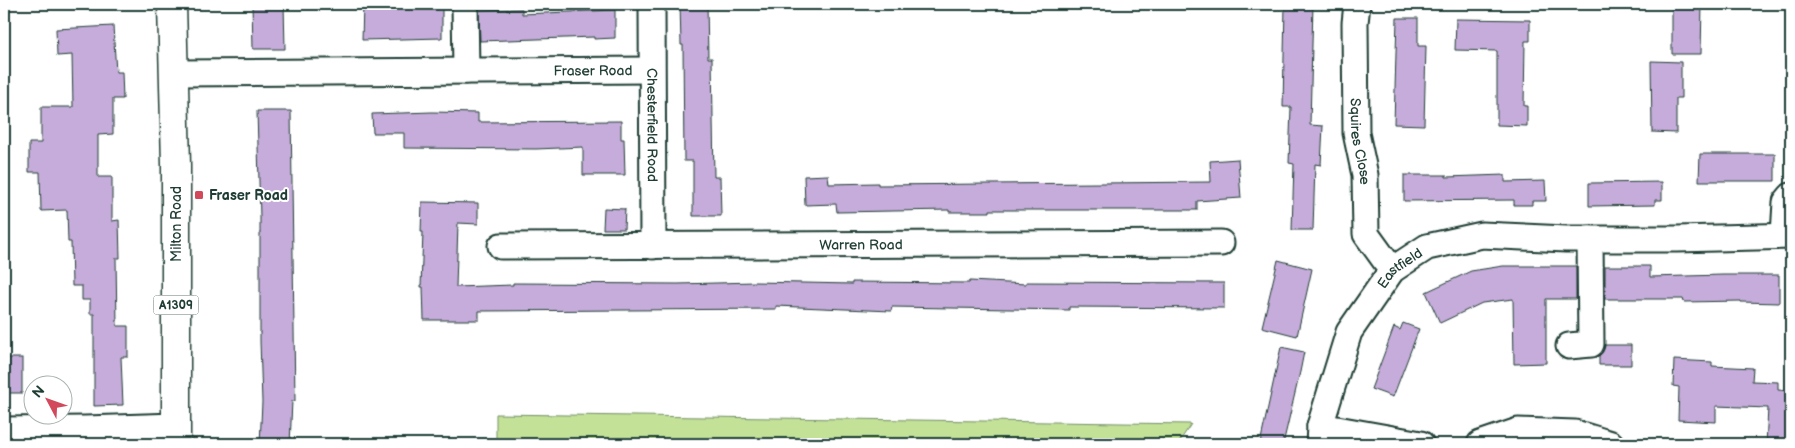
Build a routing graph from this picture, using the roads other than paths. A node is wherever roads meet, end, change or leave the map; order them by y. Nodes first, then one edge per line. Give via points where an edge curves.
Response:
1 (172, 4) edge
2 (465, 4) edge
3 (652, 4) edge
4 (1357, 4) edge
5 (651, 70) junction
6 (466, 71) junction
7 (174, 73) junction
8 (1791, 196) edge
9 (1788, 236) edge
10 (1590, 239) junction
11 (1221, 243) dead end
12 (501, 246) dead end
13 (652, 246) junction
14 (1392, 270) junction
15 (1569, 346) dead end
16 (4, 430) edge
17 (176, 435) edge
18 (1320, 435) edge
19 (1421, 444) edge
20 (1480, 444) edge
21 (1611, 444) edge

1 - 7 main road, Milton Road / A1309
2 - 6 street
3 - 5 street, Chesterfield Road
4 - 14 street, Squires Close via 1356,134 1365,174 1366,234
5 - 6 street, Fraser Road
5 - 13 street, Chesterfield Road
6 - 7 street, Fraser Road
7 - 17 main road, Milton Road / A1309
8 - 9 street via 1786,202
9 - 10 street, Eastfield
10 - 14 street, Eastfield via 1482,235 1427,247
10 - 15 street via 1591,344
11 - 13 street, Warren Road
12 - 13 street, Warren Road
14 - 18 street, Eastfield via 1349,332
16 - 17 street via 85,429
18 - 19 street
20 - 21 street via 1518,431 1575,433

